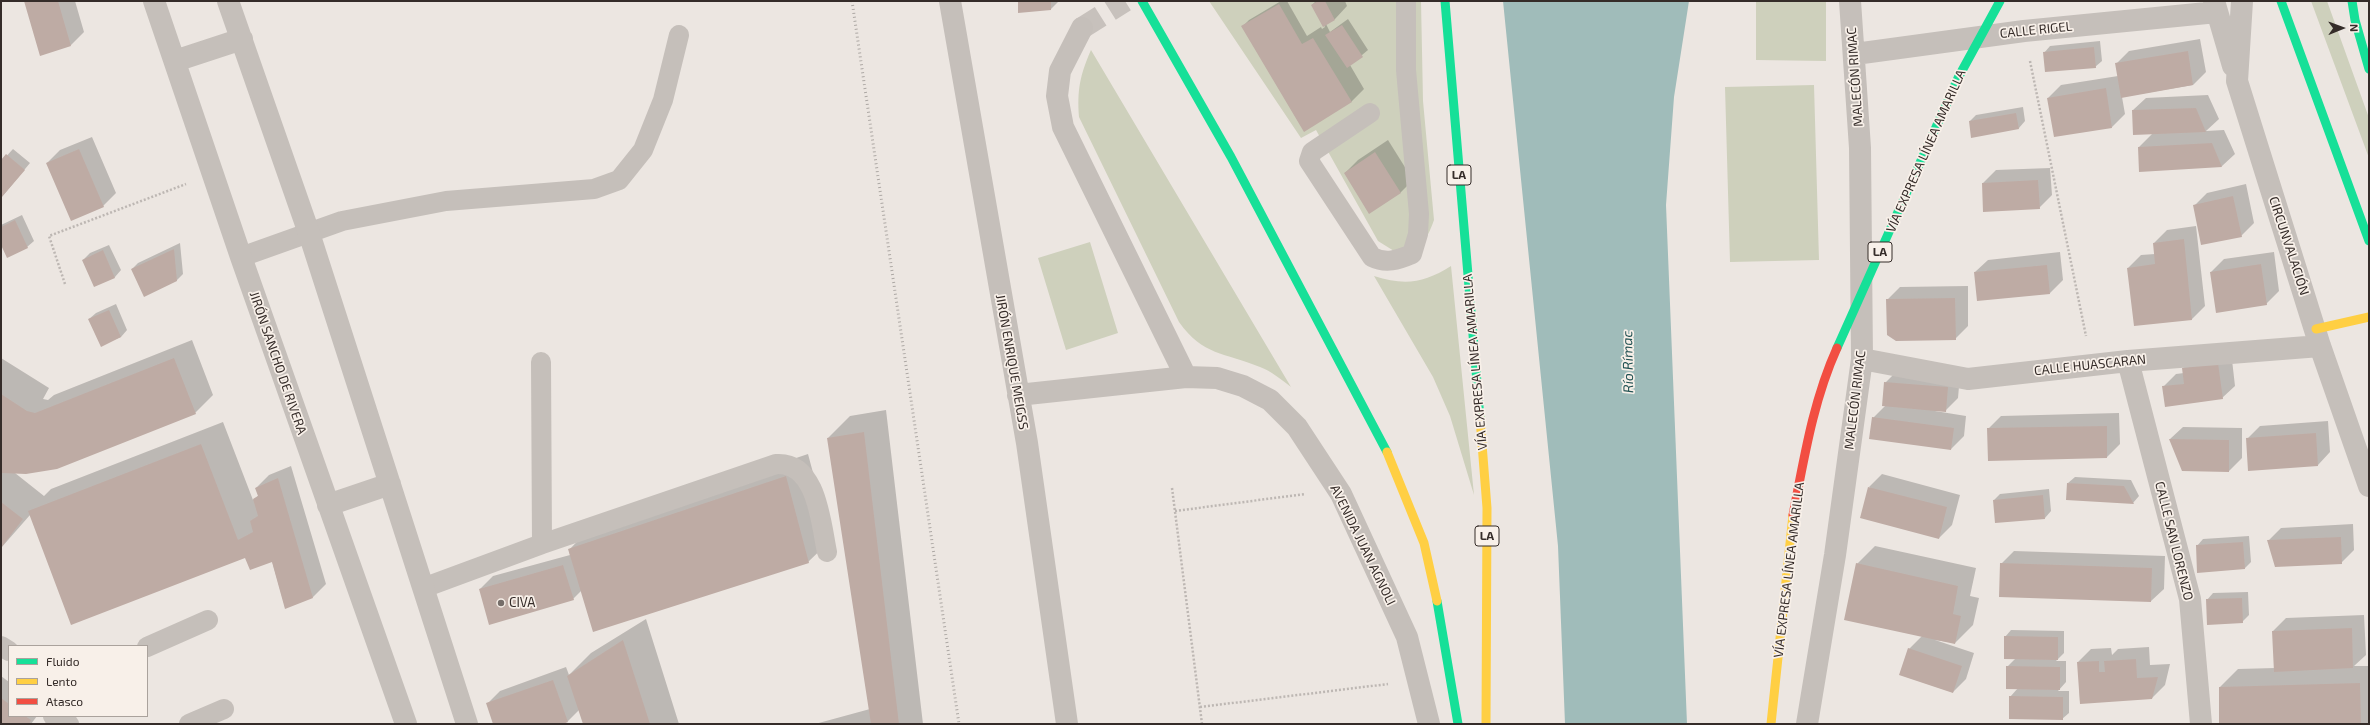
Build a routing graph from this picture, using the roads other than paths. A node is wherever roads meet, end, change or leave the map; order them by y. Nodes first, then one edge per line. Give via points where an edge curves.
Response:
1 (154, 1) edge
2 (228, 1) edge
3 (950, 1) edge
4 (1142, 1) edge
5 (1406, 1) edge
6 (1445, 1) edge
7 (1850, 1) edge
8 (2000, 1) edge
9 (2242, 1) edge
10 (2281, 1) edge
11 (2352, 1) edge
12 (2215, 7) edge
13 (1082, 28) tunnel mouth
14 (679, 35) dead end
15 (242, 39) junction
16 (1855, 54) junction
17 (175, 61) junction
18 (2369, 69) edge
19 (2237, 81) junction
20 (1370, 113) dead end
21 (309, 233) junction
22 (2369, 241) edge
23 (241, 258) junction
24 (2369, 317) edge
25 (2318, 338) junction
26 (1862, 359) junction
27 (2128, 361) junction
28 (541, 362) dead end
29 (1186, 377) junction
30 (1018, 395) junction
31 (390, 484) junction
32 (2369, 486) edge
33 (328, 505) junction
34 (542, 544) junction
35 (827, 552) dead end
36 (423, 588) junction
37 (208, 620) dead end
38 (148, 647) edge
39 (224, 709) dead end
40 (56, 717) edge
41 (70, 724) edge
42 (189, 724) edge
43 (406, 724) edge
44 (467, 724) edge
45 (1066, 724) edge
46 (1429, 724) edge
47 (1458, 724) edge
48 (1486, 724) edge
49 (1771, 724) edge
50 (1807, 724) edge
51 (2201, 724) edge

1 - 17 street, JIRÓN SANCHO DE RIVERA
2 - 15 street
3 - 30 street, JIRÓN ENRIQUE MEIGSS
4 - 47 highway via 1230,157 1392,462 1424,543 1440,613
5 - 20 lane via 1406,70 1419,214 1418,234 1412,254 1398,260 1380,261 1372,257 1309,162 1312,152
6 - 48 highway, VÍA EXPRESA LÍNEA AMARILLA / LA via 1487,508
7 - 16 street, MALECÓN RIMAC
8 - 49 highway, VÍA EXPRESA LÍNEA AMARILLA / LA, bridge via 1958,78 1830,363 1809,433 1793,515
9 - 19 street, CIRCUNVALACIÓN
10 - 22 highway
11 - 18 highway
12 - 16 street, CALLE RIGEL
12 - 19 street
13 - 29 street via 1060,71 1057,96 1063,126
14 - 21 lane via 664,100 643,150 619,180 594,189 446,201 342,221
15 - 17 street
15 - 21 street
16 - 26 street, MALECÓN RIMAC via 1860,148
17 - 23 street, JIRÓN SANCHO DE RIVERA
19 - 25 street, CIRCUNVALACIÓN
21 - 23 lane
21 - 31 street
23 - 33 street, JIRÓN SANCHO DE RIVERA
24 - 25 highway
25 - 27 street, CALLE HUASCARAN
25 - 32 street, CIRCUNVALACIÓN
26 - 27 street, CALLE HUASCARAN via 1968,379
26 - 50 street, MALECÓN RIMAC via 1836,555
27 - 51 street, CALLE SAN LORENZO via 2190,599
28 - 34 lane
29 - 30 street, AVENIDA JUAN AGNOLI
29 - 46 street, AVENIDA JUAN AGNOLI via 1217,378 1242,386 1270,400 1297,427 1341,494 1407,637
30 - 45 street, JIRÓN ENRIQUE MEIGSS
31 - 33 street
31 - 36 street
33 - 43 street, JIRÓN SANCHO DE RIVERA
34 - 35 lane via 785,463 798,468 806,477 816,499
34 - 36 lane
36 - 44 street
37 - 38 lane
39 - 42 lane
40 - 41 lane

